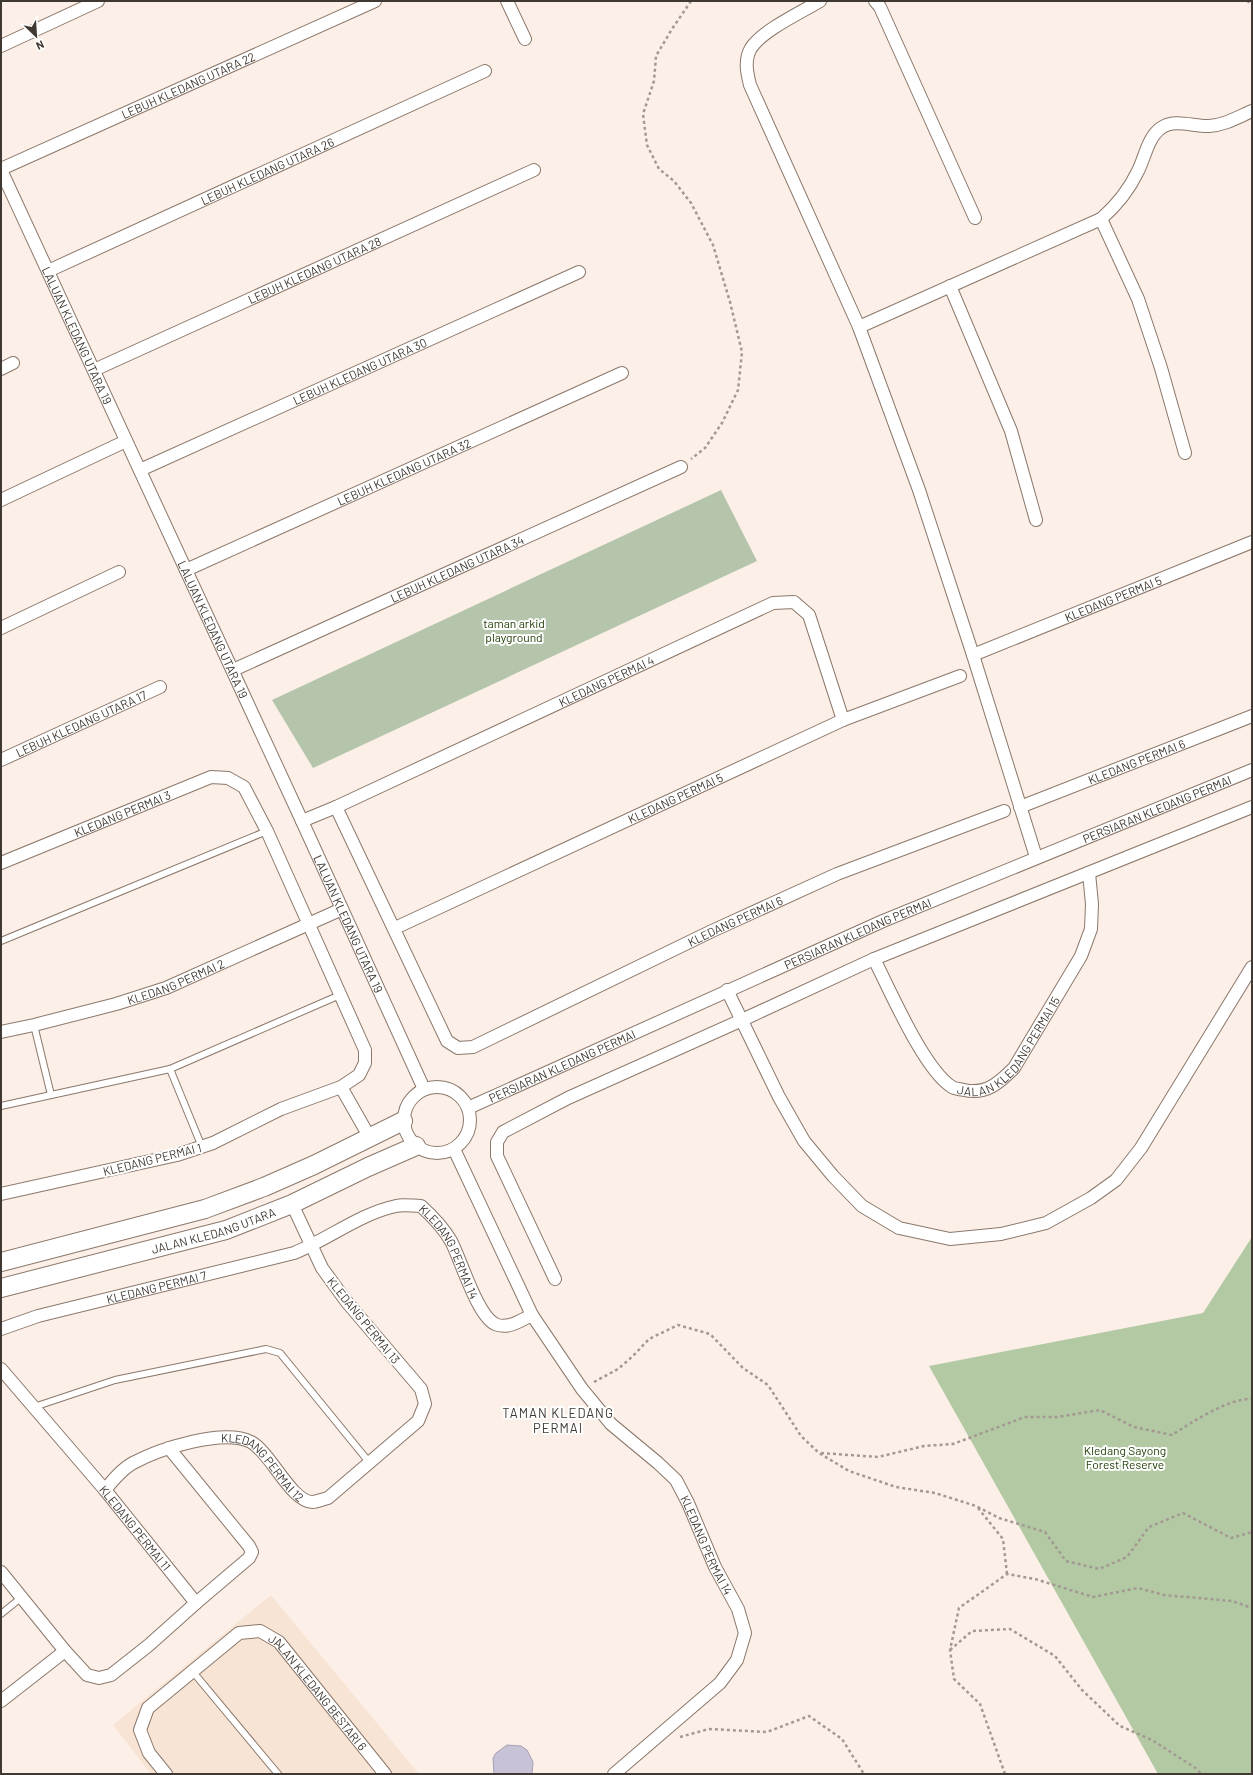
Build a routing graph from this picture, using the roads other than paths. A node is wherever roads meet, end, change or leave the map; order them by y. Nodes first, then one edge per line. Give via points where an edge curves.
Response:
1 (98, 1) edge
2 (375, 1) edge
3 (507, 1) edge
4 (820, 1) edge
5 (875, 1) edge
6 (525, 39) dead end
7 (1, 46) edge
8 (485, 71) dead end
9 (1252, 111) edge
10 (1, 169) edge
11 (534, 170) dead end
12 (975, 218) dead end
13 (1101, 219) junction
14 (48, 271) junction
15 (579, 272) dead end
16 (950, 286) junction
17 (859, 327) junction
18 (13, 363) dead end
19 (1, 369) edge
20 (94, 370) junction
21 (622, 373) dead end
22 (126, 441) junction
23 (1185, 453) dead end
24 (681, 466) road end
25 (140, 470) junction
26 (1, 500) edge
27 (1036, 520) dead end
28 (1252, 542) edge
29 (186, 570) junction
30 (119, 572) dead end
31 (1, 628) edge
32 (973, 655) junction
33 (233, 670) junction
34 (960, 676) dead end
35 (160, 687) dead end
36 (1252, 716) edge
37 (843, 720) junction
38 (1, 760) edge
39 (1252, 770) edge
40 (244, 786) joint
41 (336, 807) junction
42 (1020, 807) junction
43 (1252, 807) edge
44 (1004, 811) dead end
45 (302, 821) junction
46 (267, 831) junction
47 (1036, 857) junction
48 (1, 863) edge
49 (1089, 873) junction
50 (342, 909) junction
51 (308, 925) junction
52 (395, 928) junction
53 (1, 940) edge
54 (874, 959) junction
55 (1252, 967) edge
56 (727, 990) junction
57 (340, 995) junction
58 (742, 1020) junction
59 (34, 1025) junction
60 (1, 1032) edge
61 (170, 1069) junction
62 (341, 1087) junction
63 (424, 1089) junction
64 (51, 1095) junction
65 (1, 1106) edge
66 (468, 1108) junction
67 (403, 1121) junction
68 (370, 1138) junction
69 (416, 1146) junction
70 (202, 1147) junction
71 (454, 1149) junction
72 (1, 1194) edge
73 (292, 1204) junction
74 (311, 1246) junction
75 (1, 1262) edge
76 (555, 1279) dead end
77 (1, 1288) edge
78 (532, 1315) junction
79 (1, 1329) edge
80 (1, 1369) edge
81 (421, 1389) joint
82 (34, 1407) junction
83 (169, 1448) junction
84 (369, 1462) junction
85 (105, 1490) junction
86 (1, 1572) edge
87 (22, 1597) junction
88 (196, 1603) junction
89 (1, 1614) edge
90 (65, 1651) junction
91 (193, 1672) junction
92 (1, 1701) edge
93 (166, 1774) edge
94 (278, 1774) edge
95 (385, 1774) edge
96 (614, 1774) edge

1 - 7 street
2 - 10 street, LEBUH KLEDANG UTARA 22
3 - 6 street
4 - 17 street via 763,35 751,49 747,71 750,85
5 - 12 street via 880,7
8 - 14 street, LEBUH KLEDANG UTARA 26
9 - 13 street via 1224,124 1174,124 1162,127 1154,135 1125,194
10 - 14 street, LALUAN KLEDANG UTARA 19
11 - 20 street, LEBUH KLEDANG UTARA 28
13 - 16 street
13 - 23 street via 1138,299
14 - 20 street, LALUAN KLEDANG UTARA 19
15 - 25 street, LEBUH KLEDANG UTARA 30
16 - 17 street
16 - 27 street via 1011,431
17 - 32 street via 919,490
18 - 19 street
20 - 22 street, LALUAN KLEDANG UTARA 19
21 - 29 street, LEBUH KLEDANG UTARA 32
22 - 25 street, LALUAN KLEDANG UTARA 19
22 - 26 street
24 - 33 street, LEBUH KLEDANG UTARA 34
25 - 29 street, LALUAN KLEDANG UTARA 19
28 - 32 street, KLEDANG PERMAI 5
29 - 33 street, LALUAN KLEDANG UTARA 19
30 - 31 street
32 - 42 street
33 - 45 street, LALUAN KLEDANG UTARA 19
34 - 37 street, KLEDANG PERMAI 5
35 - 38 street, LEBUH KLEDANG UTARA 17
36 - 42 street, KLEDANG PERMAI 6
37 - 41 street, KLEDANG PERMAI 4 via 809,615 794,602 773,603
37 - 52 street, KLEDANG PERMAI 5
39 - 47 street, PERSIARAN KLEDANG PERMAI
40 - 46 street, KLEDANG PERMAI 1
40 - 48 street, KLEDANG PERMAI 3 via 228,778 211,777
41 - 45 street, KLEDANG PERMAI 4
41 - 52 street
42 - 47 street
43 - 49 street
44 - 52 street, KLEDANG PERMAI 6 via 830,877 473,1047 458,1048 447,1041
45 - 50 street, LALUAN KLEDANG UTARA 19
46 - 51 street, KLEDANG PERMAI 1
46 - 53 lane
47 - 56 street, PERSIARAN KLEDANG PERMAI via 882,921
49 - 54 street
49 - 54 street, JALAN KLEDANG PERMAI 15 via 1091,929 1080,956 1014,1068 1000,1083 986,1090 971,1092 953,1087 935,1071 915,1039
50 - 51 street, KLEDANG PERMAI 2
50 - 63 street, LALUAN KLEDANG UTARA 19
51 - 57 street, KLEDANG PERMAI 1
51 - 59 street, KLEDANG PERMAI 2 via 166,988
54 - 58 street
55 - 58 street via 1141,1148 1116,1180 1091,1198 1046,1222 1001,1234 950,1239 922,1234 899,1228 862,1206 804,1141 779,1097
56 - 58 street
56 - 66 street, PERSIARAN KLEDANG PERMAI
57 - 61 lane
57 - 62 street, KLEDANG PERMAI 1 via 365,1050 365,1063 359,1076
58 - 76 street via 568,1098 503,1132 497,1142 497,1156
59 - 60 street, KLEDANG PERMAI 2
59 - 64 lane
61 - 64 lane
61 - 70 lane
62 - 68 street
62 - 70 street, KLEDANG PERMAI 1 via 281,1109
63 - 66 street via 450,1089 464,1100
63 - 67 street via 409,1102
64 - 65 lane
66 - 71 street via 470,1126 467,1135
67 - 68 main road, JALAN KLEDANG UTARA
67 - 69 street via 409,1139
68 - 75 main road, JALAN KLEDANG UTARA via 264,1187 205,1209
69 - 71 street via 434,1153
69 - 73 main road, JALAN KLEDANG UTARA
70 - 72 street, KLEDANG PERMAI 1 via 177,1155
71 - 78 street, KLEDANG PERMAI 14
73 - 74 street, KLEDANG PERMAI 13
73 - 77 main road, JALAN KLEDANG UTARA via 226,1230
74 - 78 street, KLEDANG PERMAI 14 via 370,1214 398,1205 421,1206 451,1241 483,1312 495,1324 509,1326
74 - 79 street, KLEDANG PERMAI 7 via 261,1262 38,1316
74 - 81 street, KLEDANG PERMAI 13 via 322,1268 346,1301
78 - 96 street, KLEDANG PERMAI 14 via 582,1390 611,1424 676,1480 715,1567 738,1609 745,1633 737,1660 720,1683
80 - 82 street, KLEDANG PERMAI 11
81 - 84 street, KLEDANG PERMAI 12 via 426,1404 418,1421
82 - 84 lane via 114,1380 266,1349 280,1353
82 - 85 street, KLEDANG PERMAI 11
83 - 84 street, KLEDANG PERMAI 12 via 194,1441 232,1438 251,1442 271,1461 298,1496 312,1502 328,1498
83 - 85 street, KLEDANG PERMAI 12 via 133,1463 117,1475
83 - 88 street via 250,1546 252,1552 249,1558
85 - 88 street, KLEDANG PERMAI 11
86 - 87 street
87 - 89 lane
87 - 90 street
88 - 90 street via 111,1675 99,1678 87,1675
90 - 92 street
91 - 93 street, JALAN KLEDANG BESTARI 6 via 148,1708 140,1730 149,1753
91 - 94 lane
91 - 95 street, JALAN KLEDANG BESTARI 6 via 239,1633 260,1631 279,1642

